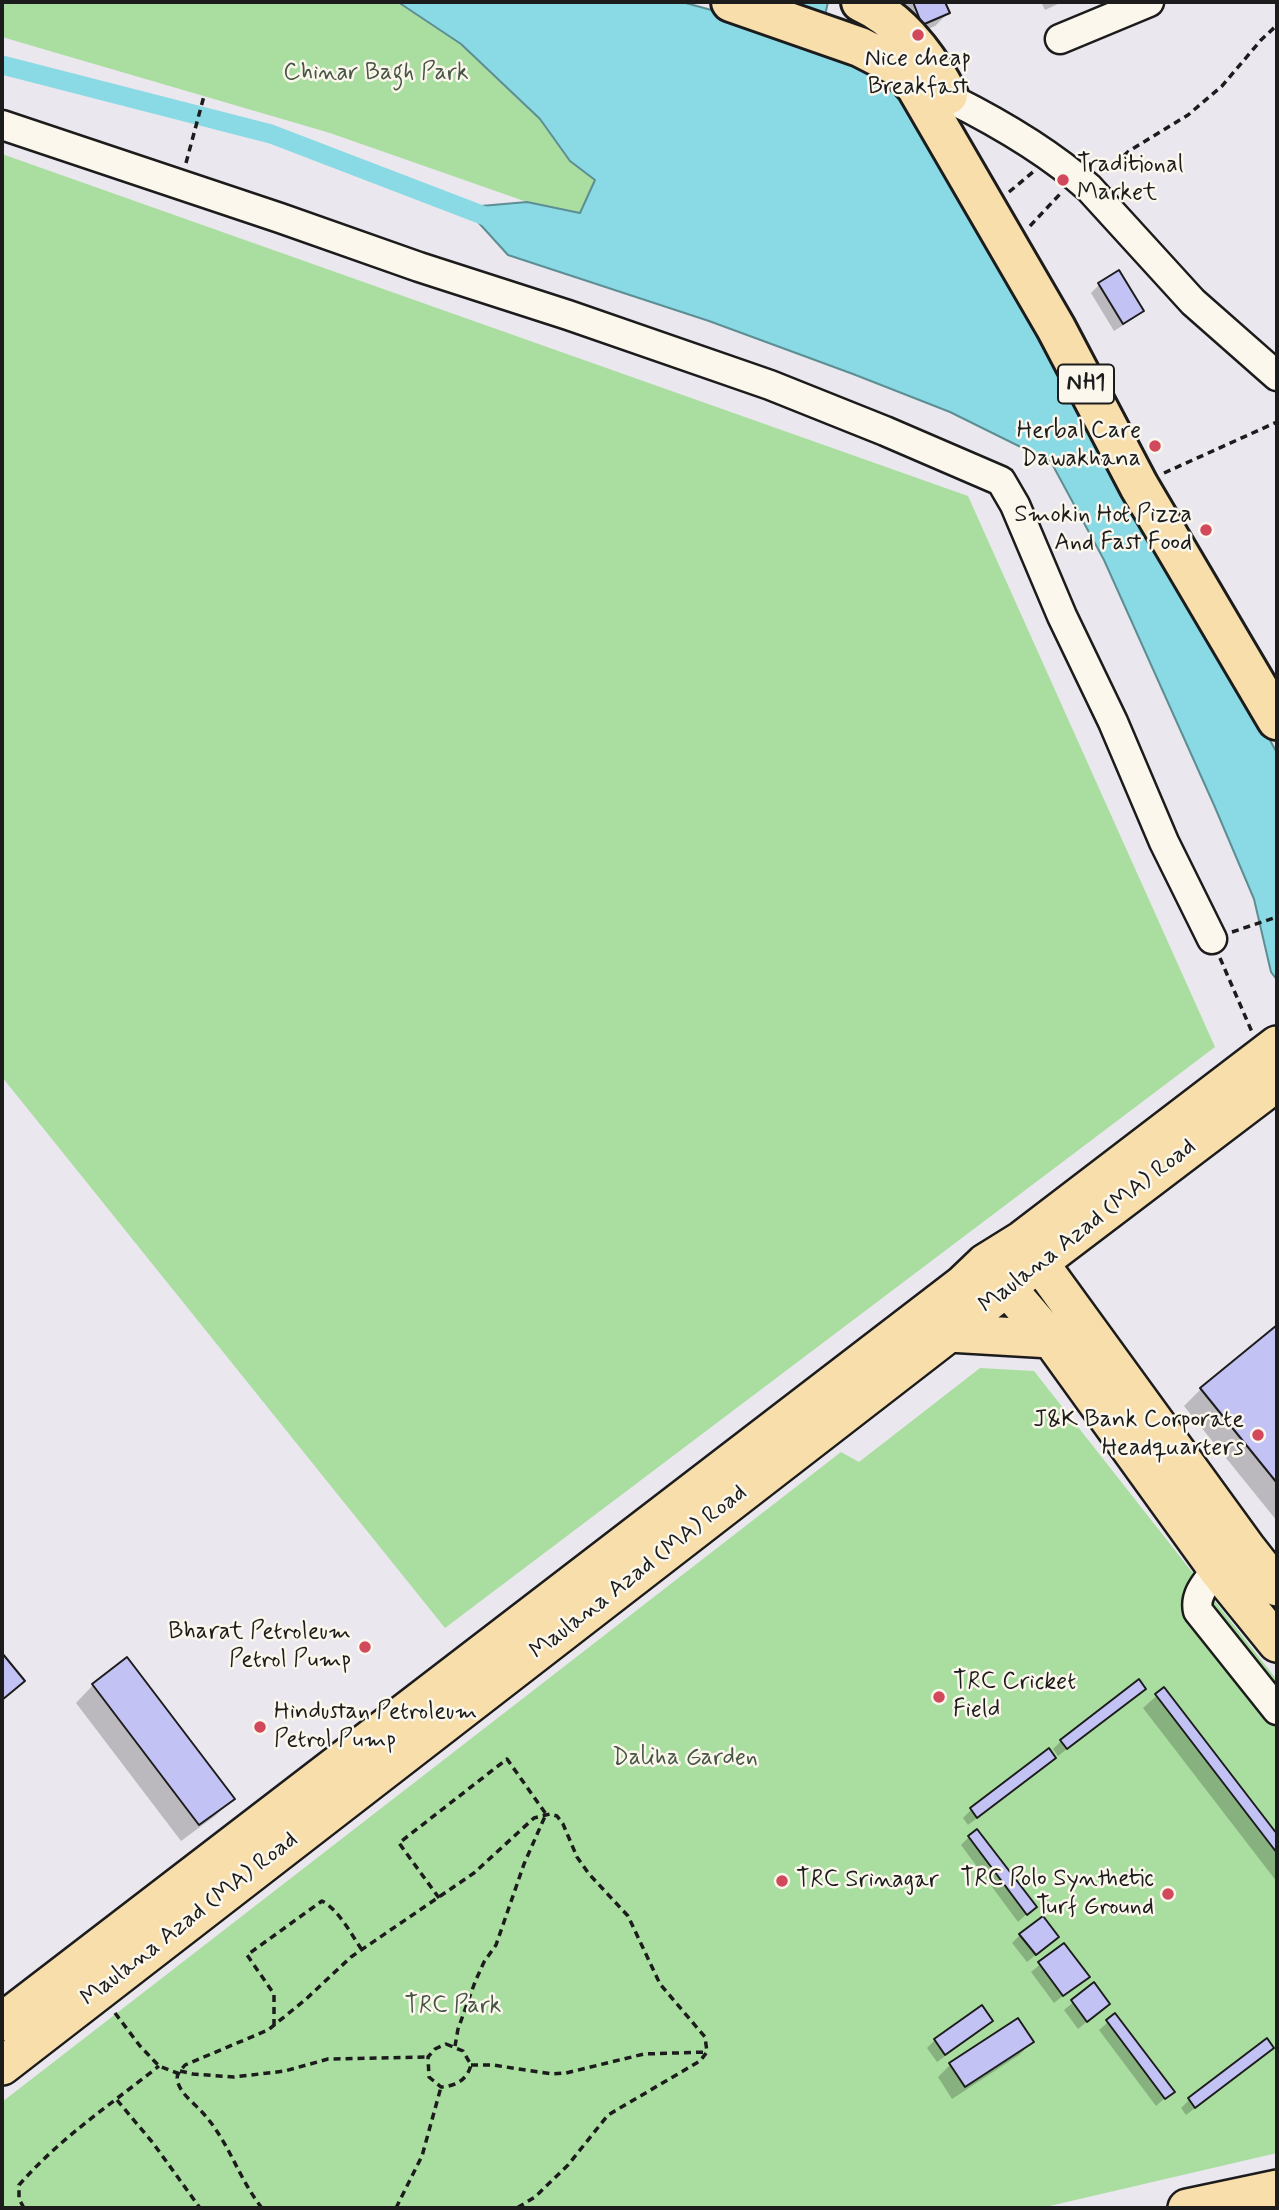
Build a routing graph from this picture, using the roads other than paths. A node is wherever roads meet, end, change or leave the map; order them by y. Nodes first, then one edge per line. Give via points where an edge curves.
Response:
1 (732, 2) edge
2 (1149, 2) edge
3 (872, 4) edge
4 (1060, 39) dead end
5 (882, 58) junction
6 (951, 99) junction
7 (2, 125) edge
8 (1277, 376) edge
9 (1269, 677) edge
10 (1277, 720) edge
11 (1223, 935) road end
12 (1272, 1058) edge
13 (1031, 1251) junction
14 (996, 1275) junction
15 (949, 1334) junction
16 (1051, 1339) junction
17 (1218, 1571) junction
18 (1265, 1587) edge
19 (1277, 1643) edge
20 (1277, 1710) edge
21 (2, 2022) edge
22 (2, 2066) edge
23 (1277, 2189) edge
24 (1187, 2208) edge

1 - 5 highway, NH1
2 - 4 street
3 - 5 main road
3 - 6 highway, NH1 via 924,54
5 - 9 highway, NH1 via 906,74 938,122 1056,328 1139,486
6 - 8 street via 1083,182 1193,302
6 - 9 highway, NH1
7 - 11 street via 770,385 1001,481 1164,842
9 - 10 highway, NH1
12 - 13 main road, Maulana Azad (MA) Road
13 - 14 main road, Maulana Azad (MA) Road
13 - 18 main road
14 - 15 main road, Maulana Azad (MA) Road
14 - 16 main road
14 - 21 main road, Maulana Azad (MA) Road via 951,1294
15 - 16 main road
15 - 22 main road, Maulana Azad (MA) Road
16 - 17 main road
17 - 18 main road
17 - 19 main road
17 - 20 street via 1200,1593 1198,1611
23 - 24 main road

